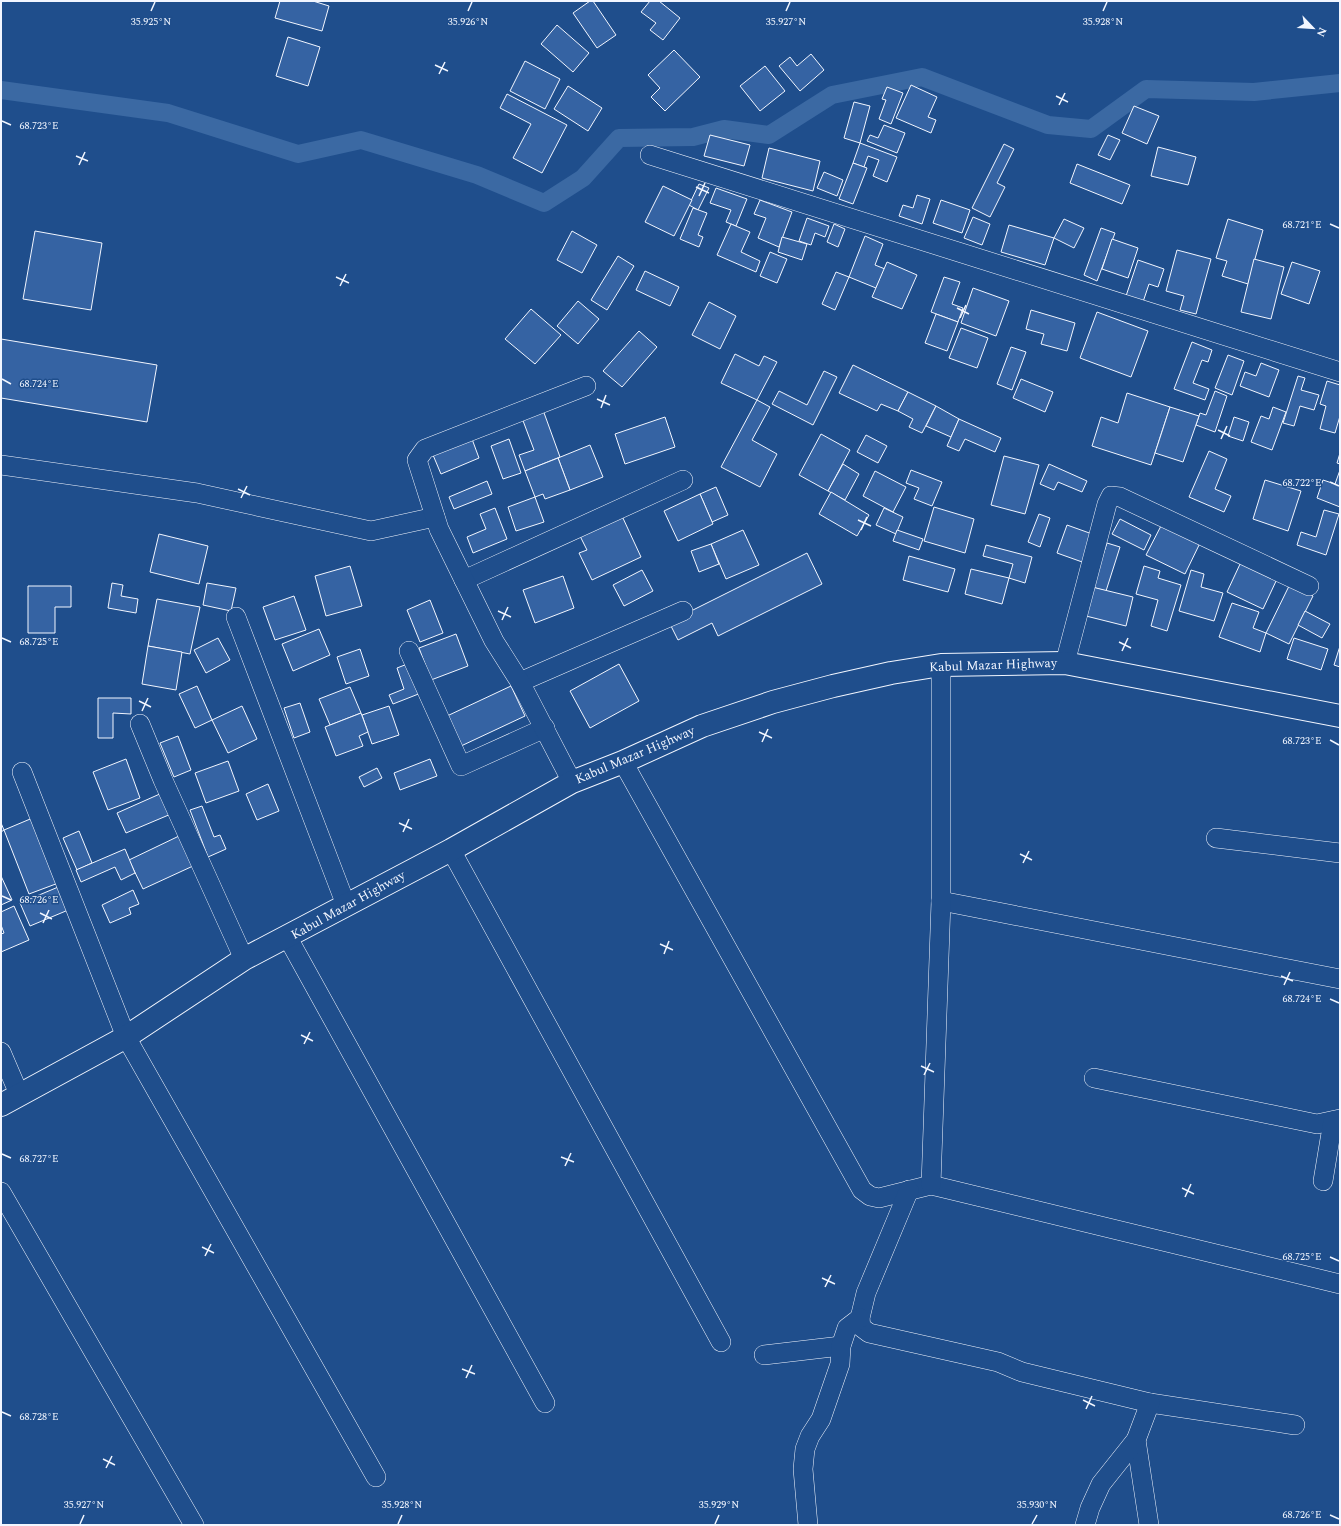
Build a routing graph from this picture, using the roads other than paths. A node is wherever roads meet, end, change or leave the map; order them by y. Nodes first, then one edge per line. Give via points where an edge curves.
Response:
1 (650, 155) dead end
2 (1340, 372) edge
3 (586, 386) dead end
4 (1, 465) edge
5 (683, 480) dead end
6 (435, 517) junction
7 (464, 580) junction
8 (1309, 586) dead end
9 (683, 611) dead end
10 (236, 617) dead end
11 (409, 651) dead end
12 (1065, 663) junction
13 (941, 665) junction
14 (520, 682) junction
15 (1340, 716) edge
16 (140, 724) dead end
17 (545, 728) junction
18 (623, 762) junction
19 (22, 772) dead end
20 (572, 782) junction
21 (1216, 838) dead end
22 (451, 850) junction
23 (1340, 854) edge
24 (941, 901) junction
25 (346, 904) junction
26 (288, 938) junction
27 (244, 959) junction
28 (1340, 979) edge
29 (126, 1038) junction
30 (1, 1052) edge
31 (1094, 1078) dead end
32 (19, 1094) junction
33 (1, 1105) edge
34 (1336, 1120) edge
35 (1323, 1181) dead end
36 (931, 1185) junction
37 (909, 1190) junction
38 (1, 1192) edge
39 (1340, 1284) edge
40 (860, 1318) junction
41 (721, 1342) dead end
42 (842, 1346) junction
43 (764, 1355) dead end
44 (546, 1403) dead end
45 (1150, 1403) junction
46 (1295, 1425) dead end
47 (1136, 1440) junction
48 (376, 1477) dead end
49 (194, 1525) edge
50 (808, 1525) edge
51 (1086, 1525) edge
52 (1149, 1525) edge

1 - 2 street
3 - 6 street via 425,449 417,460
4 - 6 street via 197,493 371,531
5 - 7 street
6 - 7 street
7 - 14 street via 494,641
8 - 12 street via 1120,497 1111,496
9 - 14 street
10 - 25 street
11 - 17 street via 461,766
12 - 13 highway, Kabul Mazar Highway
12 - 15 highway, Kabul Mazar Highway
13 - 18 highway, Kabul Mazar Highway via 891,673 772,702 702,726
13 - 24 street
14 - 17 street
16 - 27 street
17 - 20 street
18 - 20 highway, Kabul Mazar Highway
18 - 37 street via 862,1190 870,1196 879,1198
19 - 29 street
20 - 22 highway, Kabul Mazar Highway
21 - 23 street
22 - 25 highway, Kabul Mazar Highway
22 - 41 street
24 - 28 street
24 - 36 street
25 - 26 highway, Kabul Mazar Highway
26 - 27 highway, Kabul Mazar Highway
26 - 44 street
27 - 29 highway, Kabul Mazar Highway
29 - 32 highway, Kabul Mazar Highway
29 - 48 street
30 - 32 street
31 - 34 street via 1317,1124
32 - 33 highway, Kabul Mazar Highway
34 - 35 street
36 - 37 street
36 - 39 street
37 - 40 street via 866,1293
38 - 49 street
40 - 42 street via 847,1328
40 - 45 street via 861,1327 868,1333 998,1362 1022,1372
42 - 43 street
42 - 50 street via 840,1364 821,1419 805,1449 803,1469
45 - 46 street
45 - 47 street
47 - 51 street via 1101,1484 1090,1508
47 - 52 street

